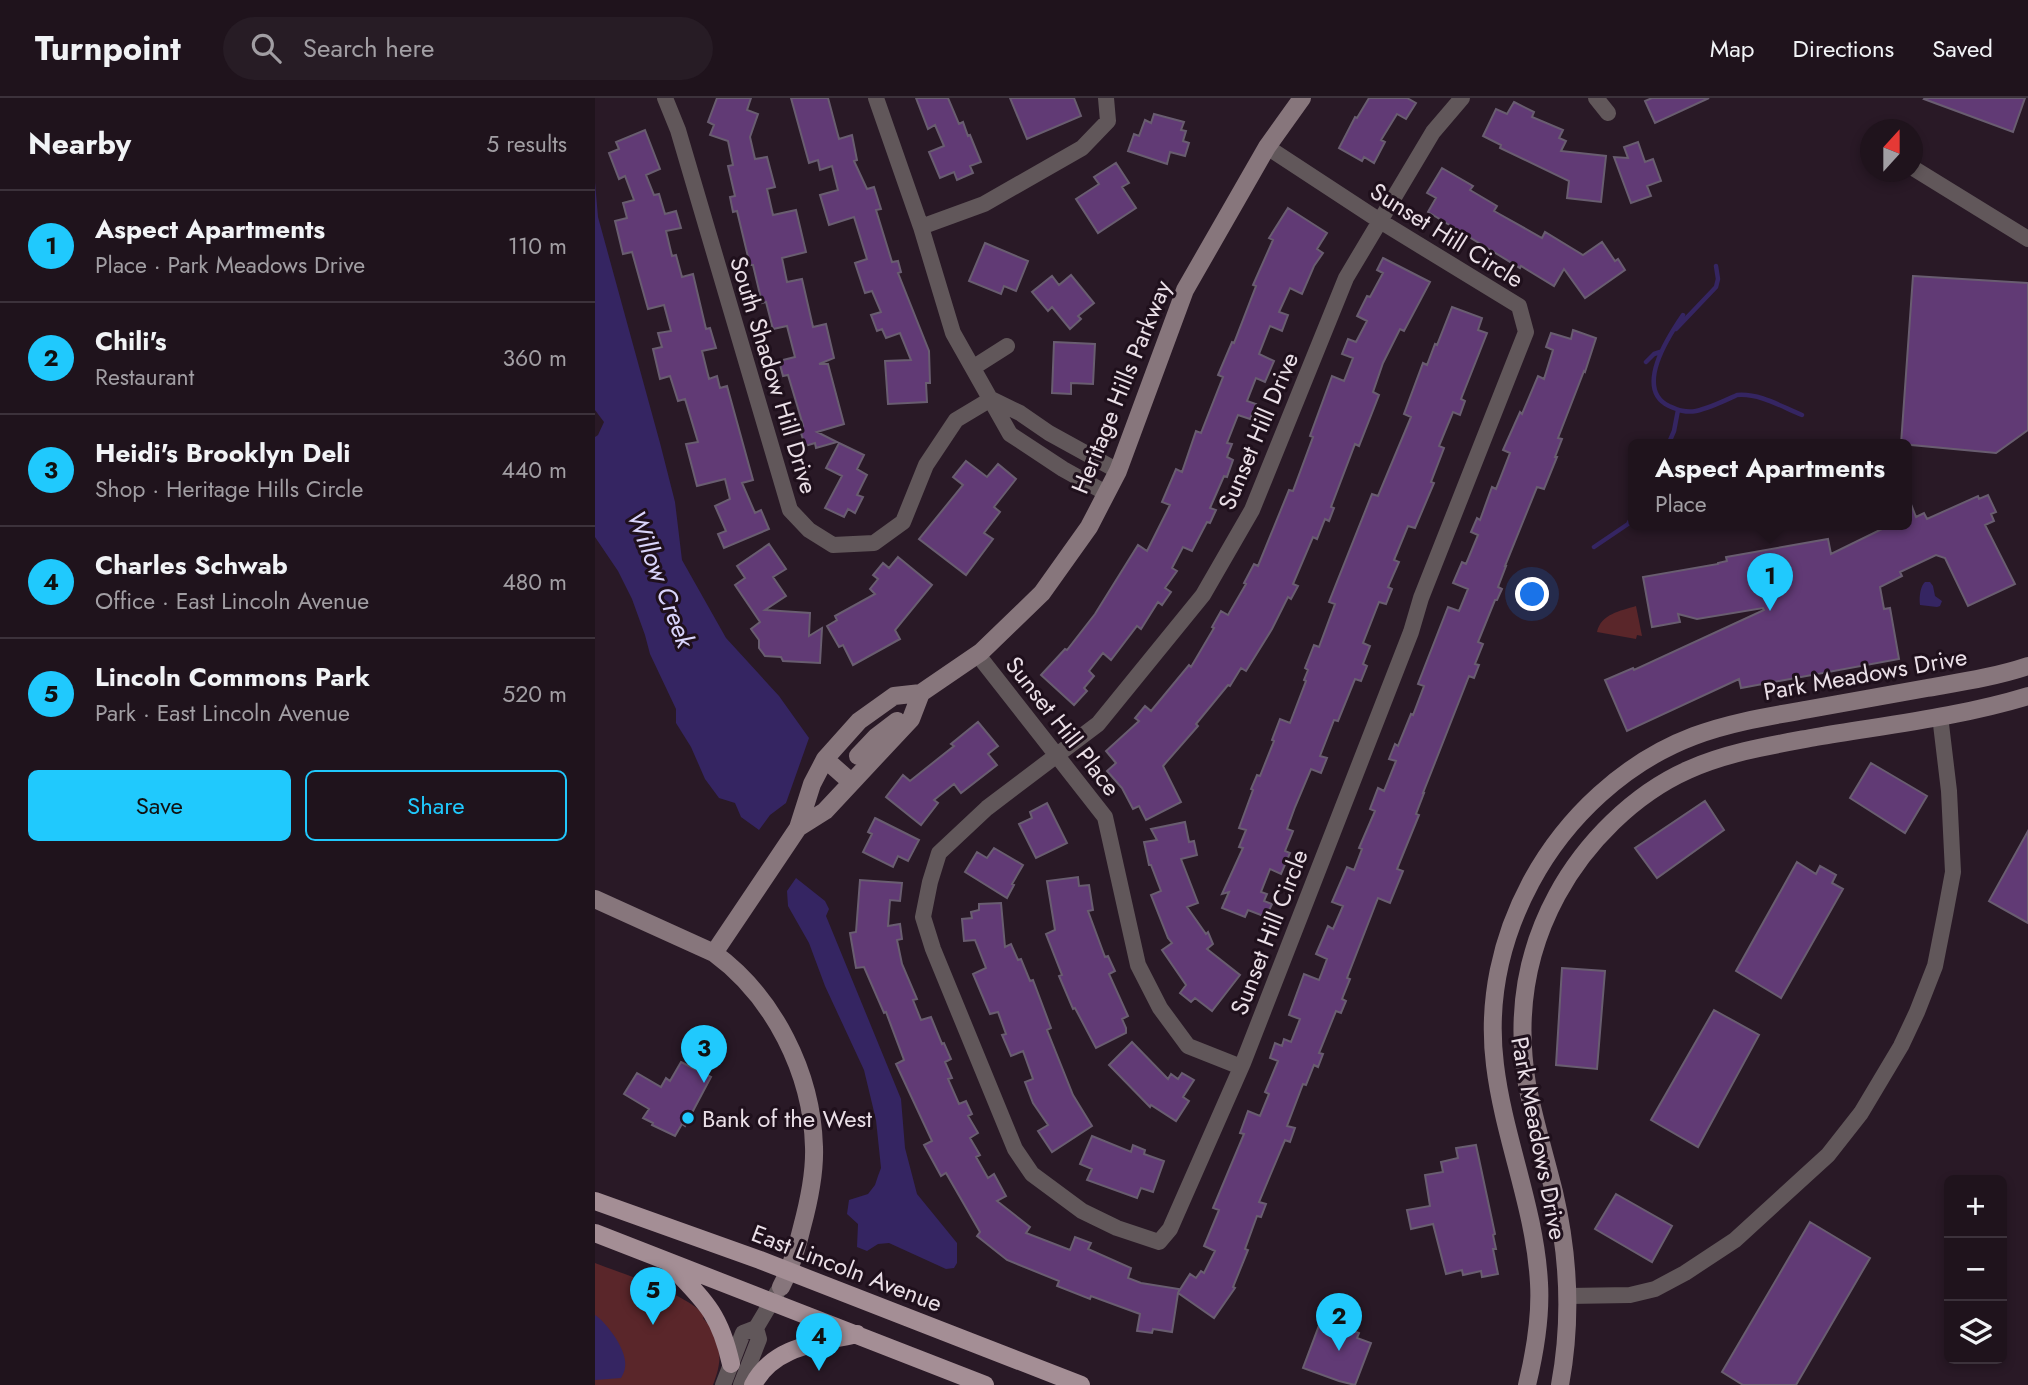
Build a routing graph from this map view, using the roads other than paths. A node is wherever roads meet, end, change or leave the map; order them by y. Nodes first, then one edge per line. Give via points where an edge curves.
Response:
1 (665, 98) edge
2 (876, 98) edge
3 (1106, 98) edge
4 (1302, 98) edge
5 (1462, 98) edge
6 (1595, 98) edge
7 (1608, 113) dead end
8 (1267, 147) junction
9 (1923, 174) edge
10 (1380, 221) junction
11 (921, 227) junction
12 (2028, 239) edge
13 (1007, 346) dead end
14 (974, 367) junction
15 (991, 399) junction
16 (1118, 471) junction
17 (1107, 493) junction
18 (978, 655) junction
19 (2028, 666) edge
20 (2028, 696) edge
21 (918, 700) junction
22 (1940, 716) junction
23 (849, 732) junction
24 (1058, 755) junction
25 (825, 759) junction
26 (853, 765) junction
27 (798, 828) junction
28 (595, 899) edge
29 (714, 953) junction
30 (1241, 1067) junction
31 (595, 1200) edge
32 (595, 1233) edge
33 (666, 1261) junction
34 (781, 1287) junction
35 (1568, 1296) junction
36 (756, 1328) junction
37 (857, 1334) junction
38 (731, 1364) junction
39 (723, 1385) edge
40 (741, 1385) edge
41 (753, 1385) edge
42 (985, 1385) edge
43 (1081, 1385) edge
44 (1527, 1385) edge
45 (1560, 1385) edge

1 - 15 street, South Shadow Hill Drive via 790,510 810,530 833,545 874,543 884,536 903,522 926,465 956,420
2 - 11 street
3 - 11 street via 1108,121 1082,148 984,204
4 - 8 main road, Heritage Hills Parkway
5 - 10 street, Sunset Hill Drive via 1433,132
6 - 7 street
8 - 10 street, Sunset Hill Circle
8 - 16 main road, Heritage Hills Parkway via 1185,290
9 - 12 street
10 - 24 street, Sunset Hill Drive via 1346,278 1252,510 1203,595 1098,724
10 - 30 street, Sunset Hill Circle via 1519,306 1525,332
11 - 14 street via 953,333
13 - 14 street
14 - 15 street
15 - 16 street
15 - 17 street via 1010,434
16 - 17 main road, Heritage Hills Parkway
17 - 18 main road, Heritage Hills Parkway via 1042,593
18 - 21 main road, Heritage Hills Parkway
18 - 24 street, Sunset Hill Place
19 - 44 main road, Park Meadows Drive via 1774,715 1694,736 1658,752 1625,775 1558,839 1520,904 1505,945 1493,1010 1495,1064 1532,1228 1539,1283 1534,1356
20 - 22 main road, Park Meadows Drive
21 - 23 main road, Heritage Hills Parkway via 894,696
21 - 26 main road, Heritage Hills Parkway via 876,737
21 - 26 main road, Heritage Hills Parkway via 911,719
22 - 35 street via 1953,872 1935,966 1901,1046 1861,1113 1828,1155 1735,1240 1685,1273 1655,1289 1630,1295
22 - 35 main road, Park Meadows Drive via 1768,745 1688,770 1658,786 1612,822 1565,880 1532,953 1524,989 1522,1038 1527,1084 1563,1237
23 - 25 main road, Heritage Hills Parkway
23 - 26 main road
24 - 30 street, Sunset Hill Place via 1105,817 1138,965 1160,1008 1188,1046
24 - 30 street, Sunset Hill Circle via 987,808 939,853 923,917 1015,1149 1032,1174 1082,1211 1159,1242 1173,1221
25 - 26 main road
25 - 27 main road, Heritage Hills Parkway
26 - 27 main road, Heritage Hills Parkway via 825,810
27 - 29 main road, Heritage Hills Parkway
28 - 29 main road
29 - 34 main road via 744,978 772,1014 796,1060 809,1102 814,1147 810,1195
31 - 34 main road, East Lincoln Avenue
32 - 33 main road, East Lincoln Avenue
33 - 34 main road, East Lincoln Avenue
33 - 38 main road via 714,1313
34 - 36 street
34 - 37 main road, East Lincoln Avenue
34 - 43 main road, East Lincoln Avenue
35 - 45 main road, Park Meadows Drive
36 - 38 street via 743,1333
36 - 40 street via 759,1339
37 - 41 main road via 788,1351 772,1361
37 - 42 main road, East Lincoln Avenue
38 - 39 street

